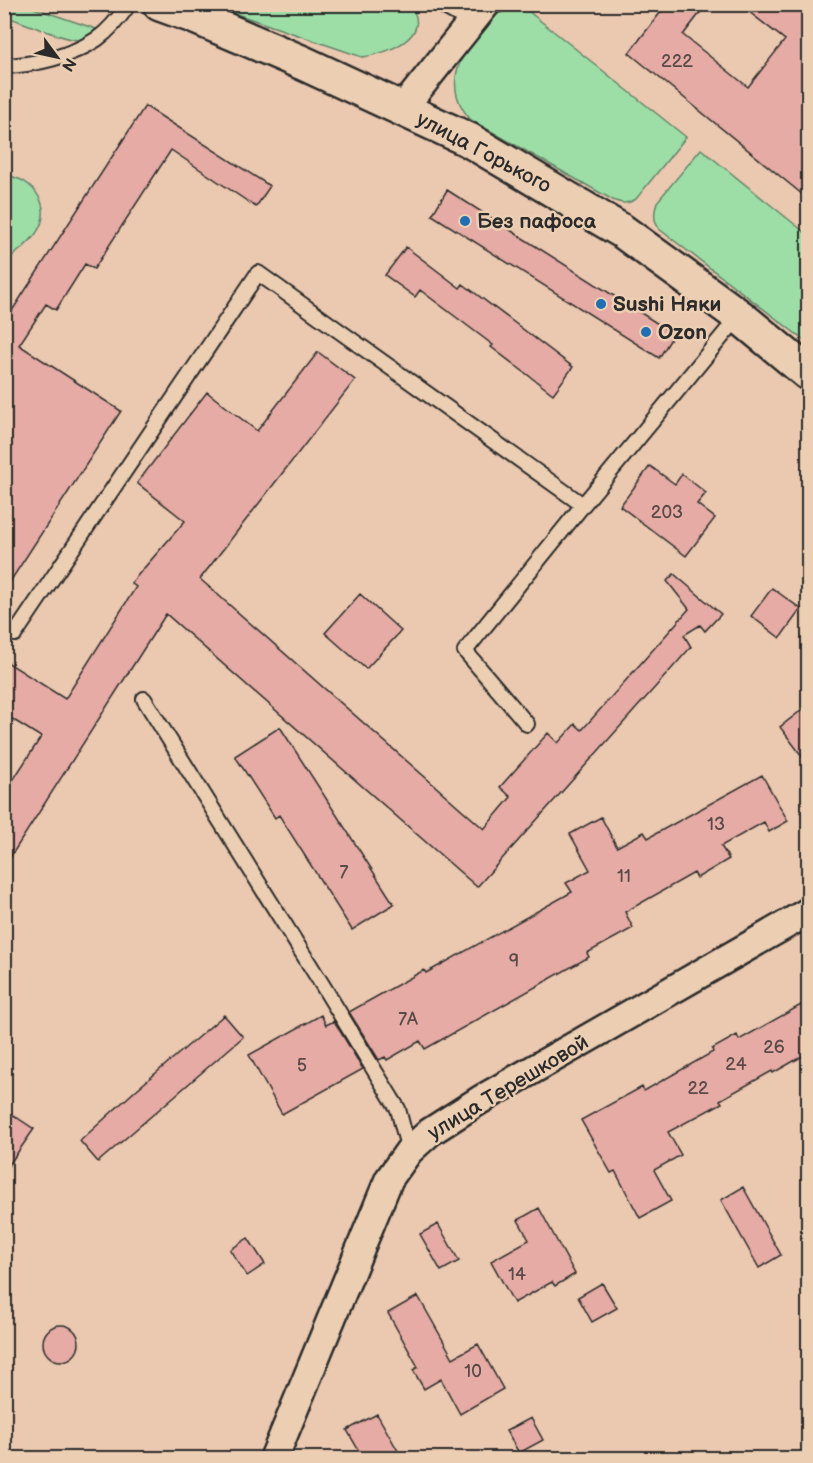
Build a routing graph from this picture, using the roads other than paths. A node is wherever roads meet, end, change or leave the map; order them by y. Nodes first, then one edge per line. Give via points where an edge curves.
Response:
1 (129, 4) edge
2 (160, 4) edge
3 (439, 4) edge
4 (479, 14) edge
5 (4, 66) edge
6 (403, 108) junction
7 (738, 315) junction
8 (808, 373) edge
9 (583, 506) junction
10 (4, 628) edge
11 (144, 699) dead end
12 (527, 724) dead end
13 (808, 912) edge
14 (409, 1151) junction
15 (274, 1458) edge

1 - 5 lane via 99,38 75,51
2 - 6 main road, улица Горького
3 - 4 lane
4 - 6 street
6 - 7 main road, улица Горького via 469,140 572,200
7 - 8 main road, улица Горького
7 - 9 lane
9 - 10 lane via 258,273 15,634
9 - 12 lane via 465,651
11 - 14 lane via 398,1110
13 - 14 street, улица Терешковой via 480,1100 430,1132
14 - 15 street, улица Терешковой via 389,1179

